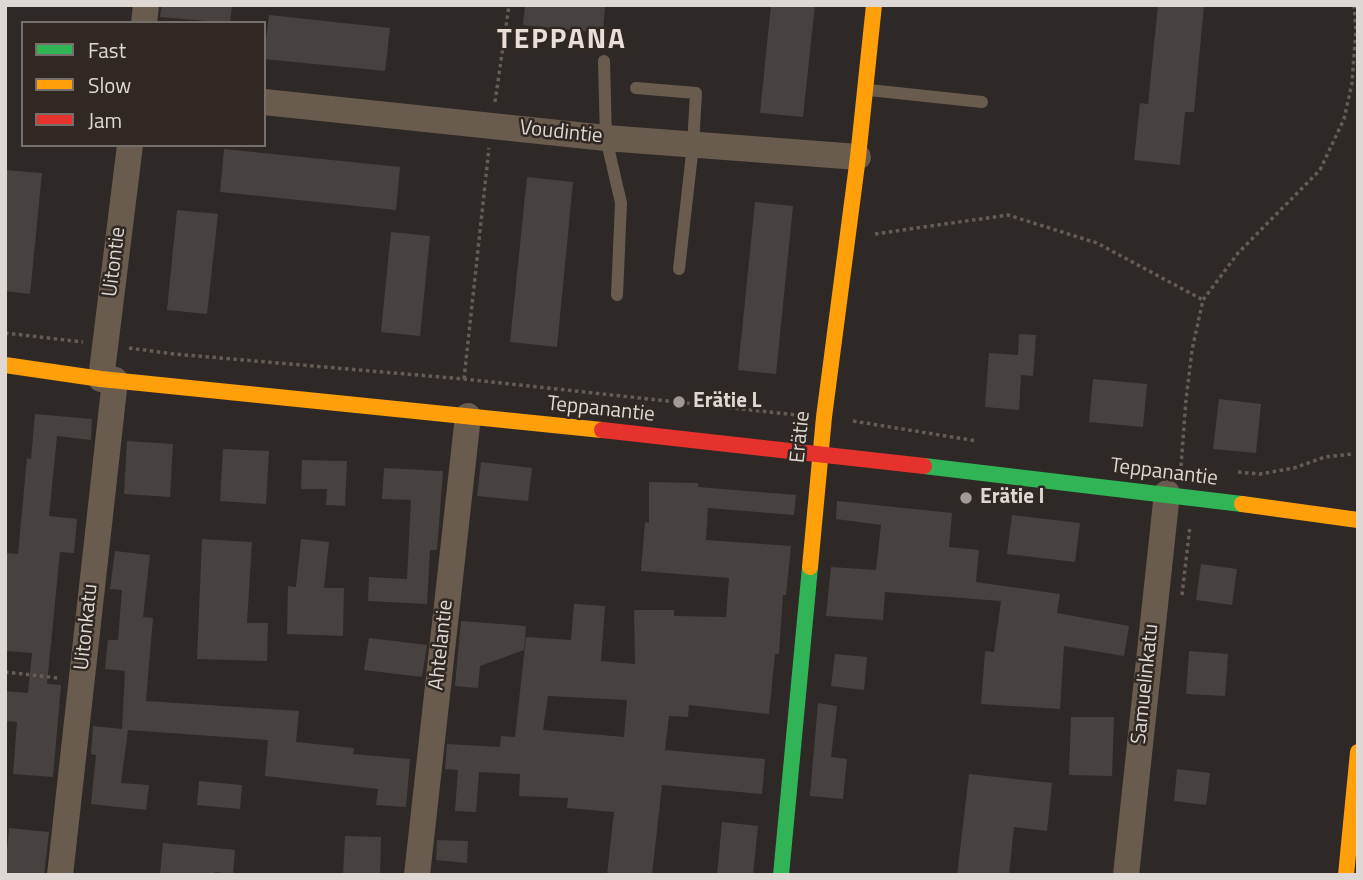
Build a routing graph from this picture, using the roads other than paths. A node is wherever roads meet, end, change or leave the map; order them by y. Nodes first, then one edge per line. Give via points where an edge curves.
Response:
1 (874, 5) edge
2 (604, 61) dead end
3 (636, 88) dead end
4 (865, 90) junction
5 (266, 102) edge
6 (982, 102) dead end
7 (606, 138) junction
8 (693, 145) junction
9 (130, 147) edge
10 (858, 157) junction
11 (679, 269) dead end
12 (617, 295) dead end
13 (5, 365) edge
14 (108, 379) junction
15 (468, 416) junction
16 (820, 455) junction
17 (1167, 493) junction
18 (1358, 520) edge
19 (1358, 752) edge
20 (60, 875) edge
21 (417, 875) edge
22 (781, 875) edge
23 (1126, 875) edge
24 (1346, 875) edge

1 - 4 street, Erätie
2 - 7 lane
3 - 8 lane via 696,93
4 - 6 lane
4 - 10 street, Erätie
5 - 7 street, Voudintie
7 - 8 street, Voudintie
7 - 12 lane via 621,203
8 - 10 street, Voudintie
8 - 11 lane
9 - 14 street, Uitontie via 105,345
10 - 16 street, Erätie
13 - 14 street, Teppanantie
14 - 15 street, Teppanantie
14 - 20 street, Uitonkatu
15 - 16 street, Teppanantie
15 - 21 street, Ahtelantie
16 - 17 street, Teppanantie
16 - 22 street, Erätie
17 - 18 street, Teppanantie
17 - 23 street, Samuelinkatu
19 - 24 street

